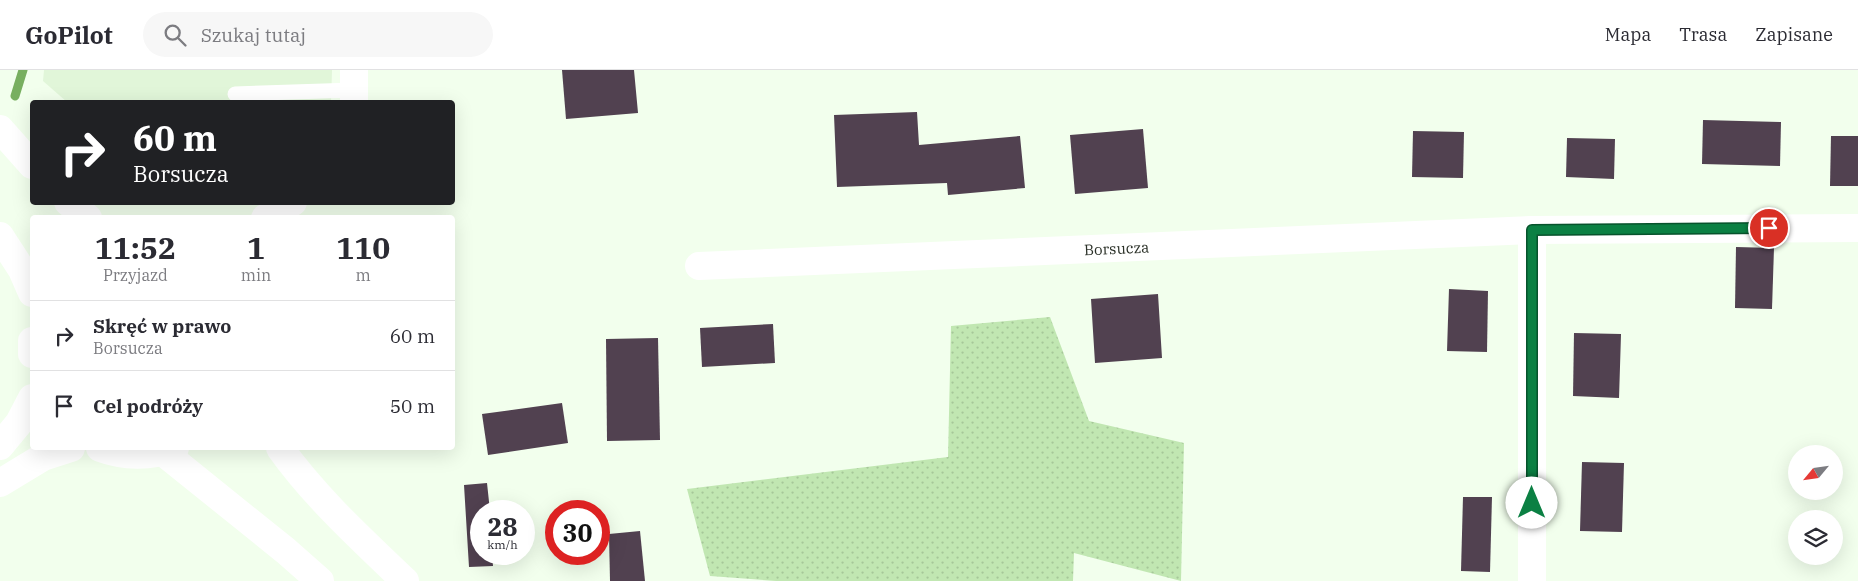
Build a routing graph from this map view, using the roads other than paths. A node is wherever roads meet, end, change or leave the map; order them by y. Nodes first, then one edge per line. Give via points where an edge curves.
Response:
1 (354, 87) edge
2 (235, 94) dead end
3 (0, 129) edge
4 (30, 163) edge
5 (72, 205) edge
6 (288, 205) edge
7 (84, 215) edge
8 (270, 215) edge
9 (1858, 228) edge
10 (1532, 230) junction
11 (0, 236) edge
12 (699, 266) dead end
13 (30, 288) edge
14 (30, 402) edge
15 (0, 446) edge
16 (66, 450) edge
17 (106, 450) edge
18 (169, 450) edge
19 (282, 450) edge
20 (0, 483) edge
21 (320, 581) edge
22 (405, 581) edge
23 (1532, 581) edge

1 - 2 lane
3 - 4 street
5 - 7 street
6 - 8 street
9 - 10 street, Borsucza
10 - 12 street, Borsucza
10 - 23 street
11 - 13 street
14 - 15 street via 19,423
16 - 20 street via 44,458
17 - 18 street via 137,455
18 - 21 street
19 - 22 street via 364,543

